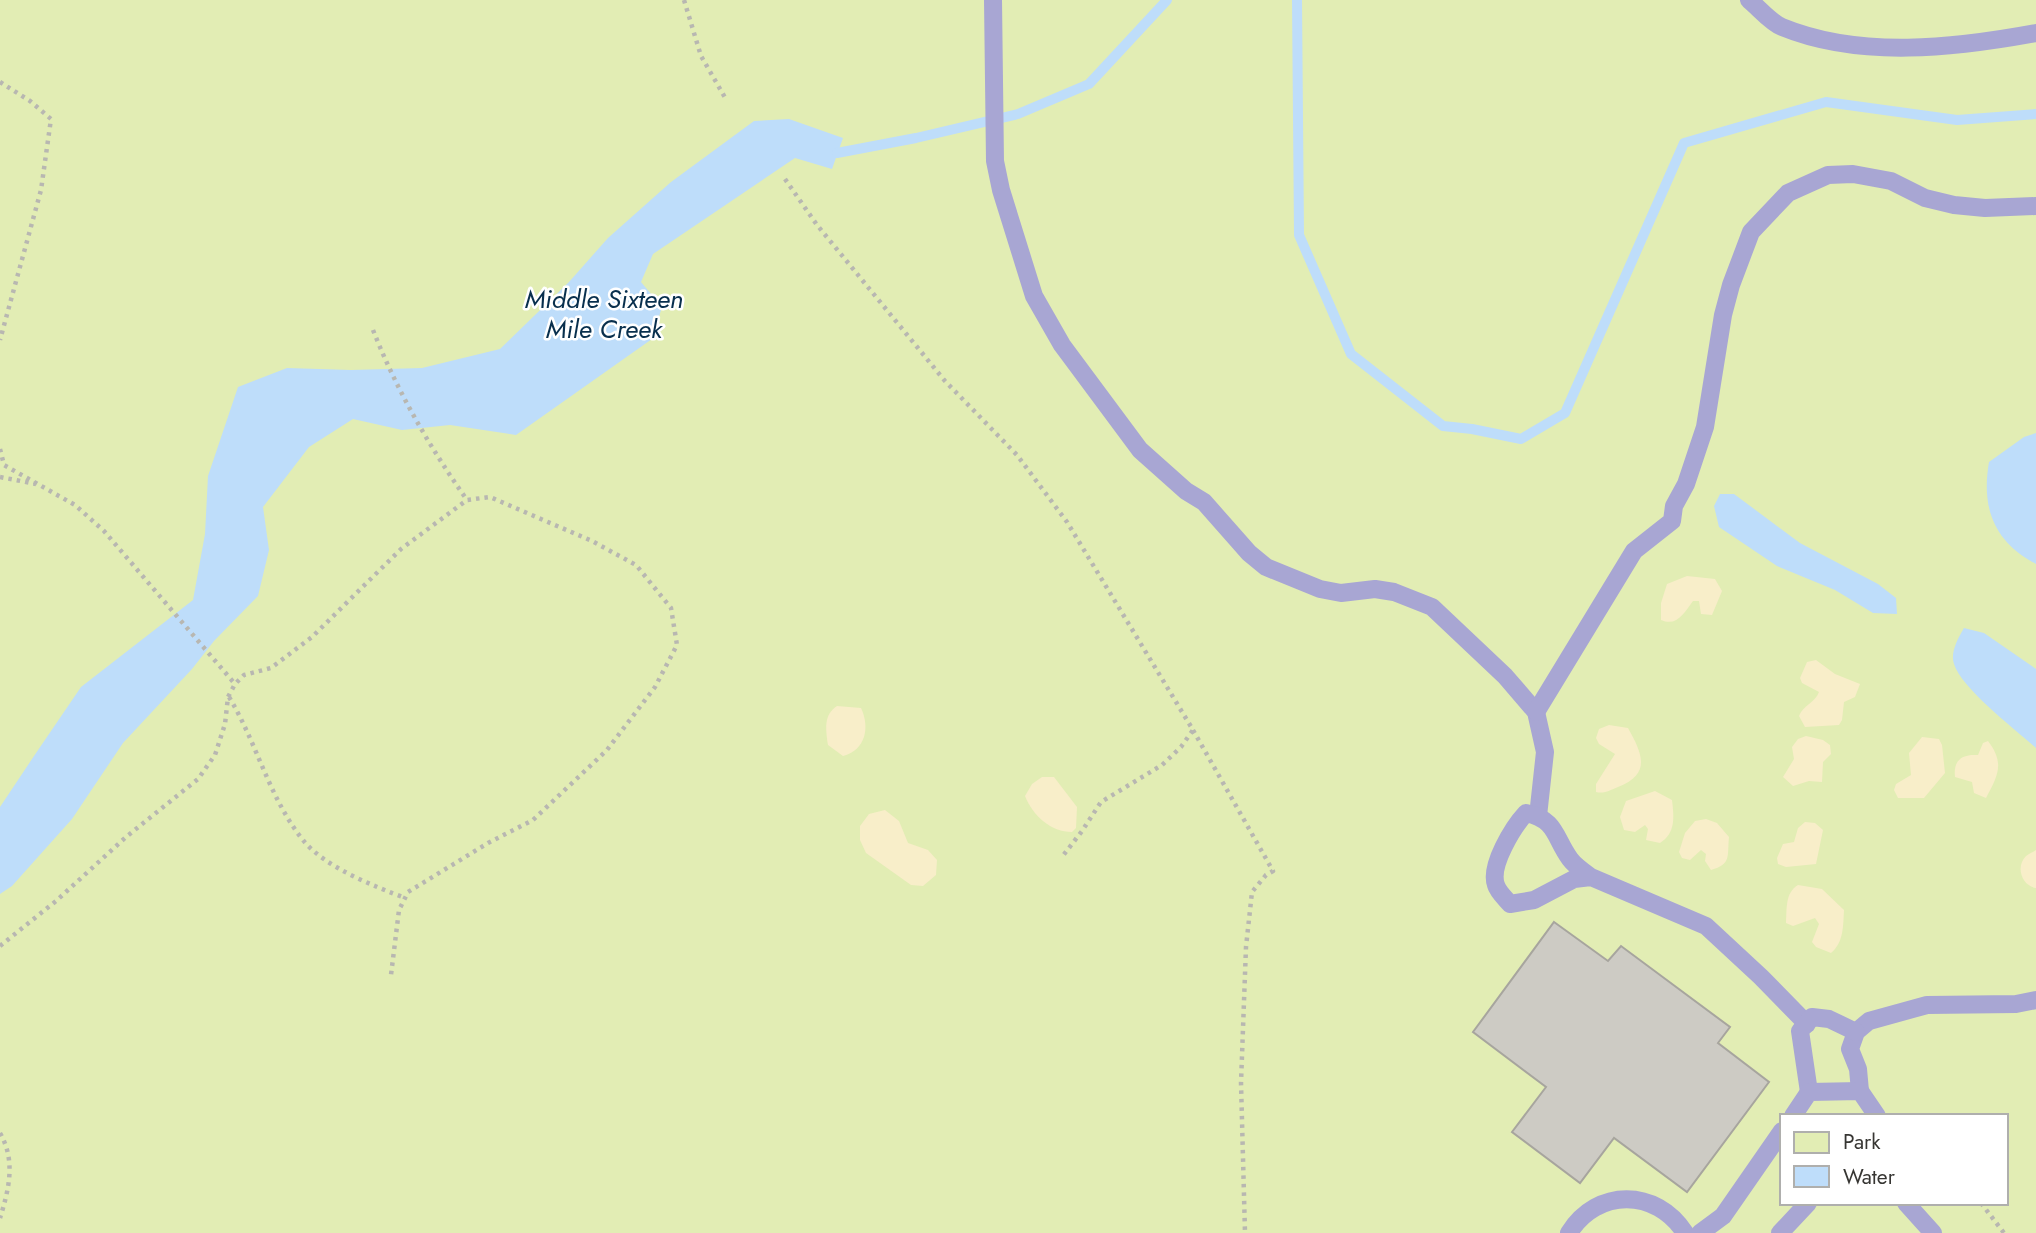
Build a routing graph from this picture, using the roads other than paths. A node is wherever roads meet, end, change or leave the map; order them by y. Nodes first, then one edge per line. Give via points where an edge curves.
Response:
1 (993, 0) edge
2 (1749, 0) edge
3 (2036, 33) edge
4 (2036, 206) edge
5 (1536, 712) junction
6 (1538, 816) junction
7 (1591, 877) junction
8 (2036, 1000) edge
9 (1807, 1024) junction
10 (1856, 1032) junction
11 (1860, 1091) junction
12 (1810, 1092) junction
13 (1794, 1114) edge
14 (1876, 1114) edge
15 (1780, 1134) edge
16 (1807, 1205) edge
17 (1908, 1205) edge
18 (1788, 1230) edge
19 (1569, 1233) edge
20 (1685, 1233) edge
21 (1700, 1233) edge
22 (1933, 1233) edge

1 - 5 lane via 995,161 1034,296 1062,345 1140,450 1204,502 1266,567 1320,589 1394,592 1432,607
2 - 3 lane via 1780,26 1841,45 1931,47
4 - 5 lane via 1954,205 1925,198 1891,181 1853,174 1828,175 1788,193 1751,232 1731,285 1706,427 1672,521 1634,551
5 - 6 lane via 1545,752
6 - 7 lane via 1550,823 1571,861
6 - 7 lane via 1526,813 1496,865 1496,885 1510,904 1534,900 1574,878
7 - 9 lane via 1706,926
8 - 10 lane via 1927,1005 1869,1021
9 - 10 lane via 1812,1017 1829,1018
9 - 12 lane via 1800,1031
10 - 11 lane via 1850,1049
11 - 12 lane
11 - 14 lane
12 - 13 lane
15 - 21 lane via 1723,1216
16 - 18 lane
17 - 22 lane
19 - 20 lane via 1594,1207 1616,1199 1638,1199 1660,1207

